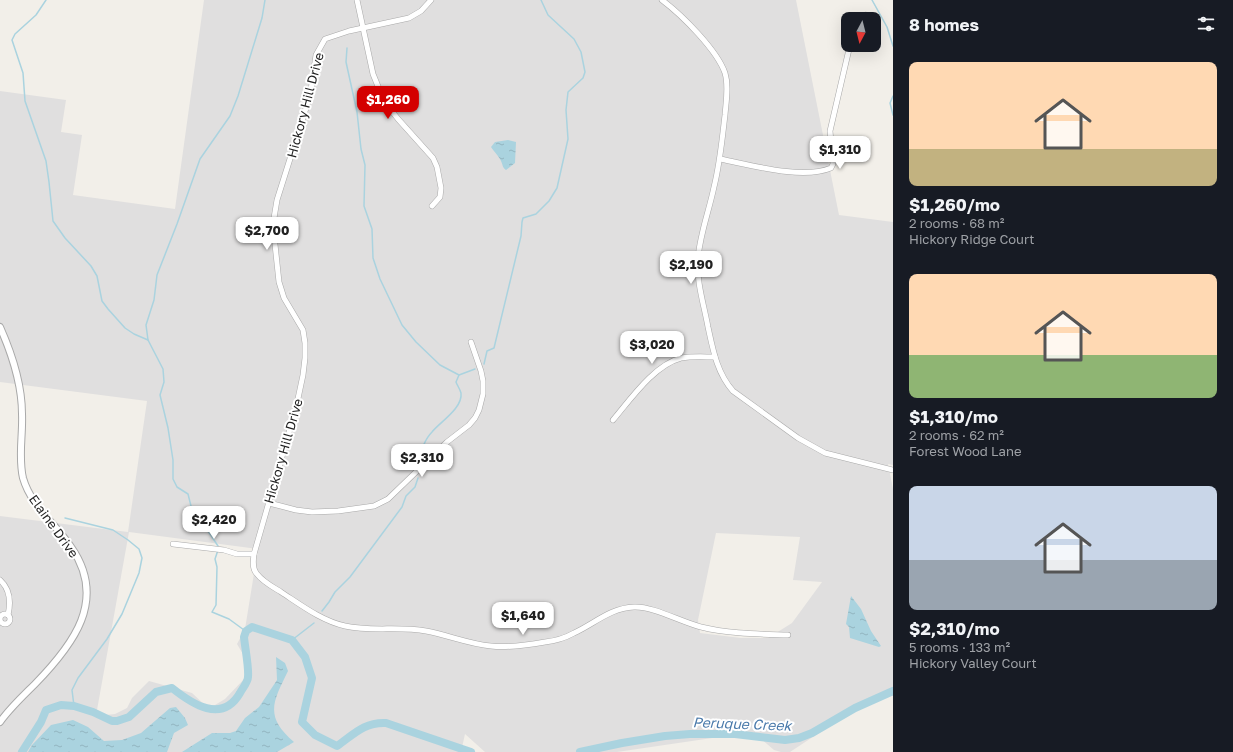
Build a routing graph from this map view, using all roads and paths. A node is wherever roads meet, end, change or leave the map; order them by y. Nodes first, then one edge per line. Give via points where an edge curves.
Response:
1 (357, 0) edge
2 (431, 0) edge
3 (662, 0) edge
4 (364, 27) junction
5 (848, 52) edge
6 (720, 159) junction
7 (432, 206) dead end
8 (0, 327) edge
9 (470, 342) dead end
10 (715, 357) junction
11 (613, 420) dead end
12 (893, 470) edge
13 (269, 503) junction
14 (173, 544) dead end
15 (254, 554) junction
16 (0, 580) edge
17 (8, 615) dead end
18 (788, 635) dead end
19 (0, 722) edge

1 - 4 street
2 - 4 street, Hickory Hill Drive via 410,18
3 - 6 street via 696,31 718,60 725,74 726,104
4 - 7 street via 373,74 384,101 433,158 437,167 440,197
4 - 13 street, Hickory Hill Drive via 334,35 325,39 320,46 306,108 277,200 274,235 279,282 284,298 303,330 305,343 303,375 296,408
5 - 6 street via 830,131 833,164 831,168 814,172 783,171
6 - 10 street via 702,232 697,268
8 - 19 street, Elaine Drive via 20,387 21,469 26,487 36,505 71,546 87,584 86,606 70,641 51,667
9 - 13 street via 483,381 483,394 475,418 388,499 374,506 312,512
10 - 11 street via 693,356 667,365 644,384
10 - 12 street via 733,391 798,438 826,453
13 - 15 street, Hickory Hill Drive
14 - 15 street via 237,554
15 - 18 street, Hickory Hill Drive via 256,574 264,581 326,620 350,627 422,630 502,647 561,639 610,612 636,607 701,627 738,633
16 - 17 street via 9,592

